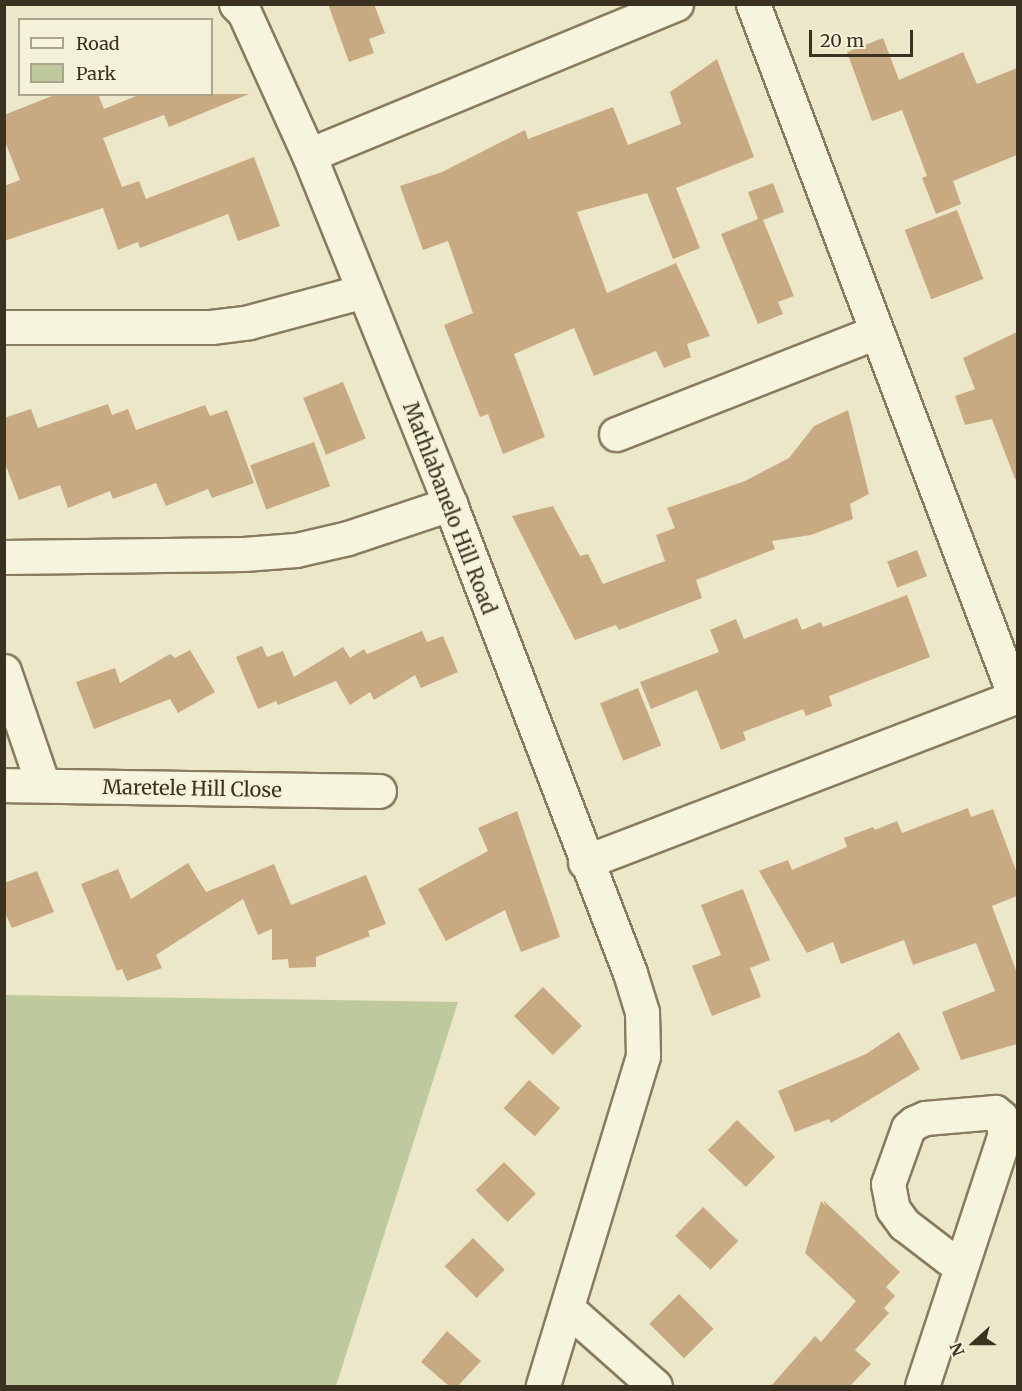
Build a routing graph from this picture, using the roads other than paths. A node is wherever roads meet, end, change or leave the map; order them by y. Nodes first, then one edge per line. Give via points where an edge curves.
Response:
1 (236, 4) edge
2 (676, 4) edge
3 (753, 4) edge
4 (309, 155) junction
5 (363, 291) junction
6 (4, 327) edge
7 (876, 332) junction
8 (616, 434) dead end
9 (450, 504) junction
10 (4, 557) edge
11 (4, 671) edge
12 (1016, 697) edge
13 (4, 785) edge
14 (43, 785) junction
15 (379, 791) dead end
16 (585, 862) junction
17 (960, 1267) junction
18 (567, 1309) junction
19 (543, 1386) edge
20 (655, 1386) edge
21 (922, 1386) edge

1 - 4 street, Mathlabanelo Hill Road via 244,12
2 - 4 street
3 - 7 street
4 - 5 street, Mathlabanelo Hill Road
5 - 6 street via 249,322 211,327
5 - 9 street, Mathlabanelo Hill Road
7 - 8 street
7 - 12 street
9 - 10 street via 348,538 296,549 244,554
9 - 16 street, Mathlabanelo Hill Road
11 - 14 street
12 - 16 street
13 - 14 street, Maretele Hill Close
14 - 15 street, Maretele Hill Close
16 - 18 street, Mathlabanelo Hill Road via 642,1012 643,1056
17 - 17 street via 1005,1134 1001,1117 995,1112 925,1118 914,1123 908,1128 888,1184 893,1209 904,1224
17 - 21 street
18 - 19 street, Mathlabanelo Hill Road
18 - 20 street

